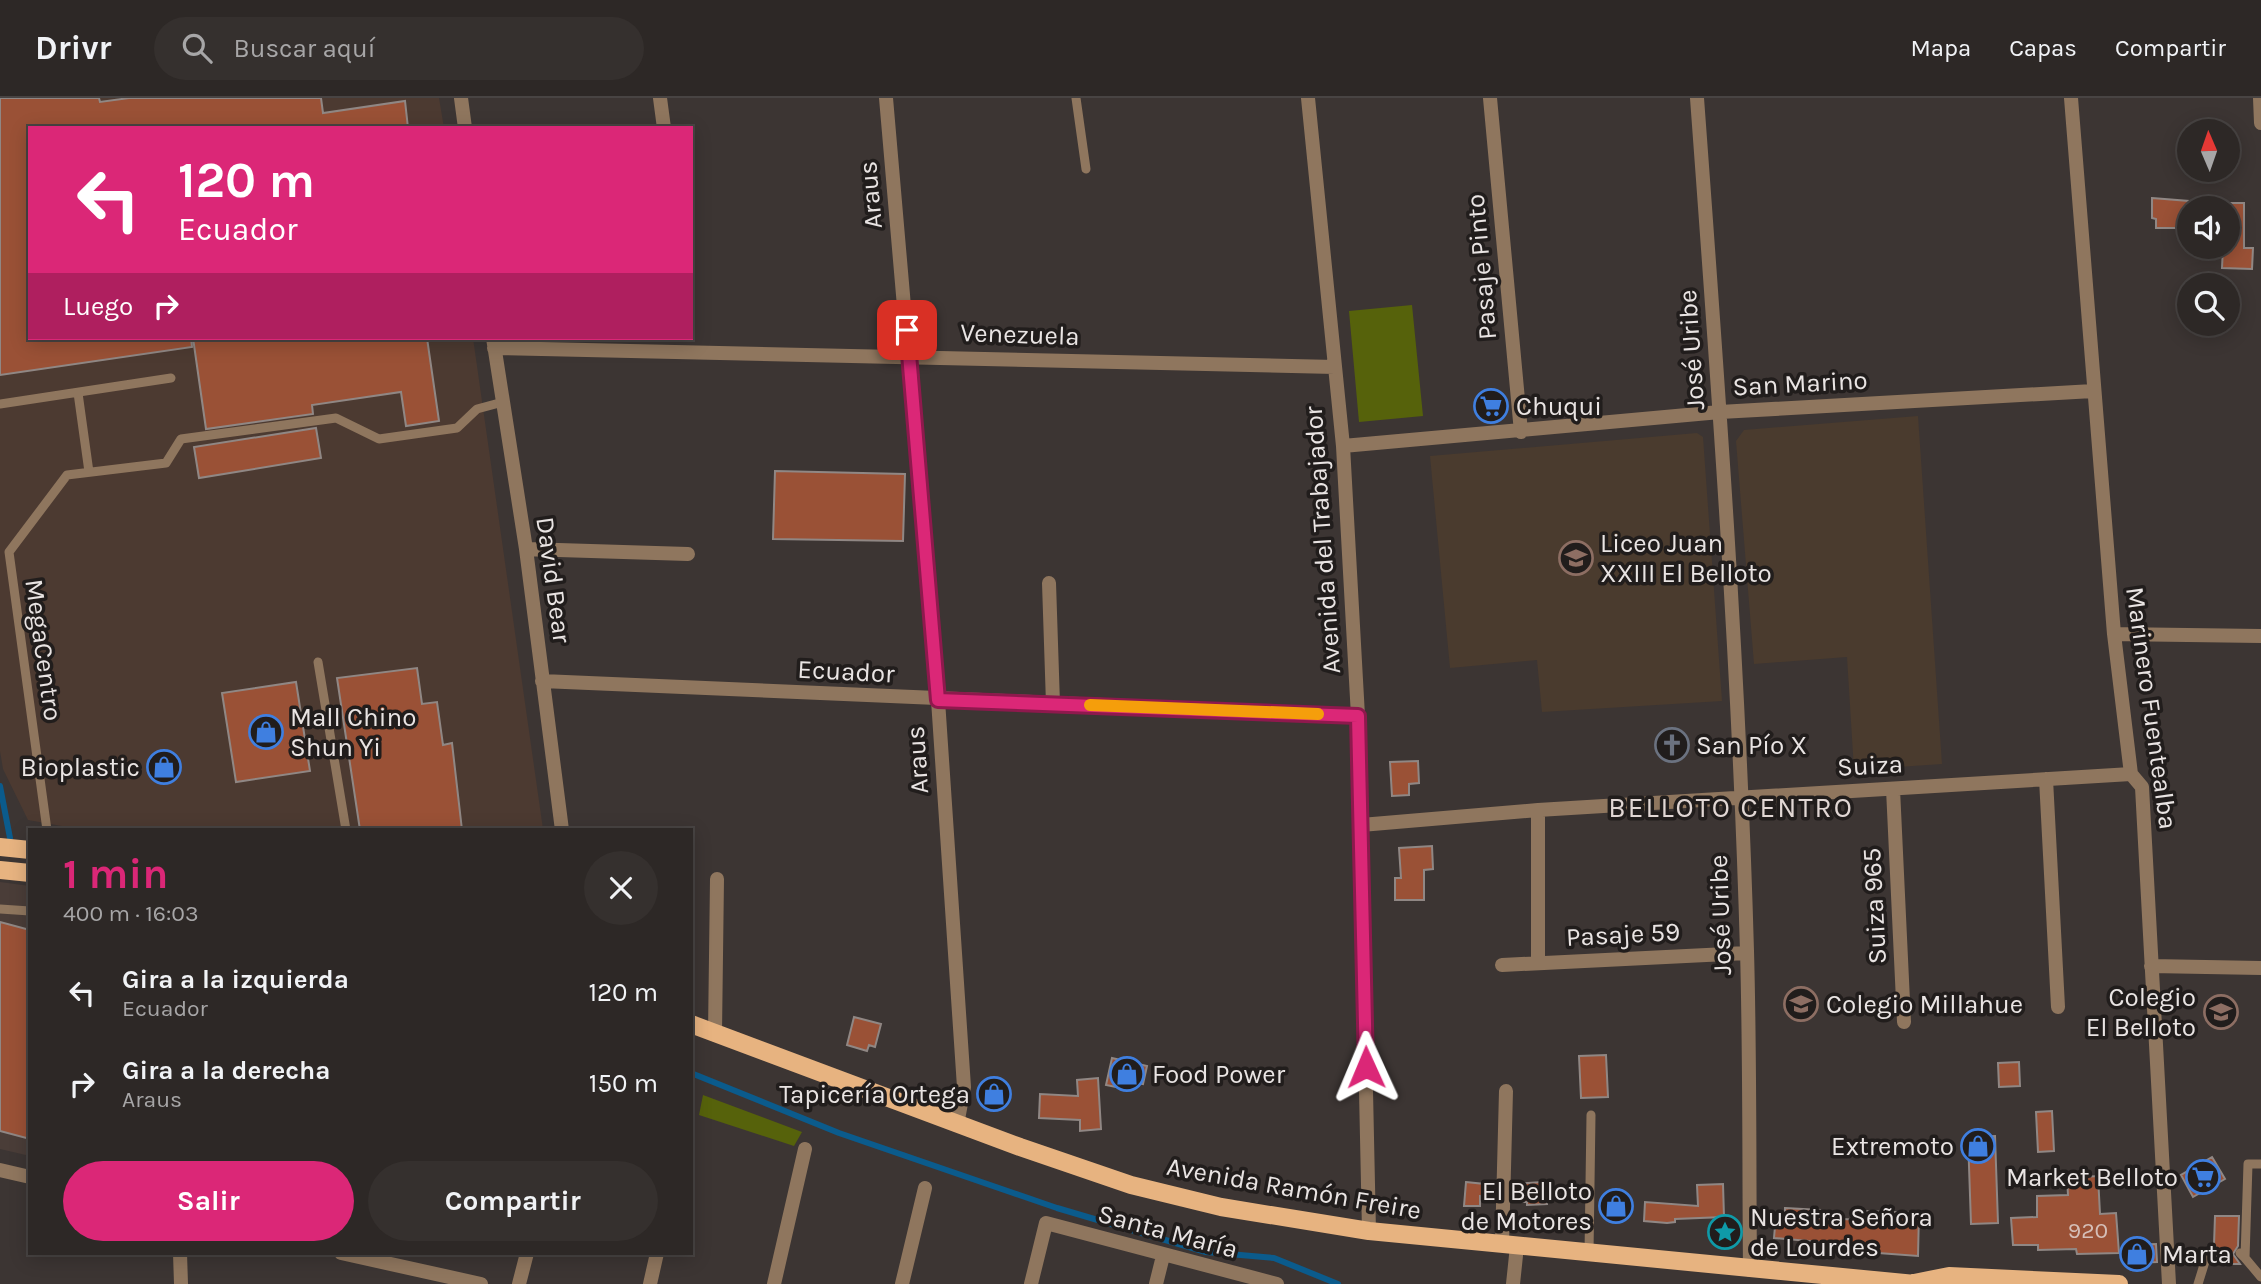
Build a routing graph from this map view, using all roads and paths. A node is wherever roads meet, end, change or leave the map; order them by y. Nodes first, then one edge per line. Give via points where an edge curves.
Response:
1 (461, 98) edge
2 (660, 98) edge
3 (886, 98) edge
4 (1076, 98) edge
5 (1308, 98) edge
6 (1490, 98) edge
7 (1697, 98) edge
8 (2071, 98) edge
9 (2260, 98) edge
10 (2261, 123) edge
11 (465, 126) edge
12 (664, 126) edge
13 (1086, 169) dead end
14 (493, 343) edge
15 (910, 356) junction
16 (1335, 367) junction
17 (171, 378) dead end
18 (2093, 391) junction
19 (78, 393) junction
20 (503, 402) junction
21 (0, 404) edge
22 (1720, 412) junction
23 (1521, 432) junction
24 (1343, 446) junction
25 (89, 472) junction
26 (526, 549) junction
27 (688, 554) dead end
28 (1049, 583) dead end
29 (2115, 634) junction
30 (2261, 636) edge
31 (318, 662) dead end
32 (542, 681) junction
33 (938, 700) junction
34 (1053, 704) junction
35 (1358, 716) junction
36 (2131, 774) junction
37 (2046, 779) junction
38 (1894, 789) junction
39 (1741, 796) junction
40 (1538, 810) junction
41 (1361, 825) junction
42 (47, 828) edge
43 (345, 828) edge
44 (562, 828) edge
45 (0, 870) edge
46 (28, 873) edge
47 (717, 879) dead end
48 (0, 909) edge
49 (28, 911) edge
50 (1747, 953) junction
51 (1538, 963) junction
52 (1502, 965) dead end
53 (2151, 966) junction
54 (2261, 968) edge
55 (2058, 1007) dead end
56 (1904, 1022) dead end
57 (693, 1025) edge
58 (715, 1033) junction
59 (1506, 1091) dead end
60 (1591, 1115) dead end
61 (957, 1125) junction
62 (805, 1149) dead end
63 (2261, 1164) edge
64 (0, 1170) edge
65 (28, 1177) edge
66 (925, 1188) dead end
67 (1369, 1231) junction
68 (1509, 1245) junction
69 (2211, 1252) dead end
70 (1589, 1253) junction
71 (180, 1255) edge
72 (357, 1255) edge
73 (526, 1255) edge
74 (657, 1255) edge
75 (1163, 1256) junction
76 (390, 1259) edge
77 (1750, 1270) junction
78 (2261, 1276) edge
79 (181, 1284) edge
80 (481, 1284) edge
81 (519, 1284) edge
82 (650, 1284) edge
83 (774, 1284) edge
84 (902, 1284) edge
85 (1031, 1284) edge
86 (1156, 1284) edge
87 (1277, 1284) edge
88 (1513, 1284) edge
89 (1915, 1284) edge
90 (2119, 1284) edge
91 (2169, 1284) edge
92 (2197, 1284) edge

1 - 11 street
2 - 12 street
3 - 15 street, Araus
4 - 13 lane
5 - 16 street, Avenida del Trabajador
6 - 23 street, Pasaje Pinto
7 - 22 street, José Uribe
8 - 18 street, Marinero Fuentealba
9 - 10 street
14 - 15 street, Venezuela
14 - 20 street, David Bear
15 - 16 street, Venezuela
15 - 33 street, Araus
16 - 24 street, Avenida del Trabajador
17 - 19 lane
18 - 22 street, San Marino
18 - 29 street, Marinero Fuentealba
19 - 21 lane
19 - 25 lane
20 - 25 lane, MegaCentro via 477,409 457,428 379,439 336,418 181,439 166,463
20 - 26 street, David Bear
22 - 23 street, San Marino
22 - 39 street, José Uribe
23 - 24 street, San Marino
24 - 35 street, Avenida del Trabajador
25 - 42 lane, MegaCentro via 67,475 9,552
26 - 27 street
26 - 32 street, David Bear
28 - 34 street
29 - 30 street
29 - 36 street, Marinero Fuentealba
31 - 43 lane
32 - 33 street, Ecuador
32 - 44 street, David Bear
33 - 34 street, Ecuador
33 - 61 street, Araus via 964,1087
34 - 35 street, Ecuador
35 - 41 street, Avenida del Trabajador
36 - 37 street, Suiza
36 - 53 street, Marinero Fuentealba via 2142,787
37 - 38 street, Suiza
37 - 55 street
38 - 39 street, Suiza
38 - 56 street, Suiza 965
39 - 40 street, Suiza
39 - 50 street, José Uribe
40 - 41 street, Suiza
40 - 51 street
41 - 67 street, Avenida del Trabajador
45 - 46 main road
47 - 58 street
48 - 49 lane
50 - 51 street, Pasaje 59
50 - 77 street, José Uribe
51 - 52 street, Pasaje 59
53 - 54 street
53 - 91 street, Marinero Fuentealba
57 - 58 main road, Avenida Ramón Freire
58 - 61 main road, Avenida Ramón Freire
59 - 68 street
60 - 70 lane
61 - 67 main road, Avenida Ramón Freire via 1144,1188 1221,1208
62 - 83 street
63 - 78 lane via 2248,1164 2243,1255
64 - 65 street
66 - 84 street
67 - 68 main road, Avenida Ramón Freire
68 - 70 main road, Avenida Ramón Freire
68 - 88 street
69 - 92 lane
70 - 77 main road, Avenida Ramón Freire
71 - 79 street
72 - 76 street
73 - 81 street
74 - 82 street
75 - 85 street, Santa María via 1046,1223
75 - 86 street
75 - 87 street, Santa María
76 - 80 street
77 - 89 main road, Avenida Ramón Freire
89 - 90 main road, Avenida Ramón Freire via 1949,1276

